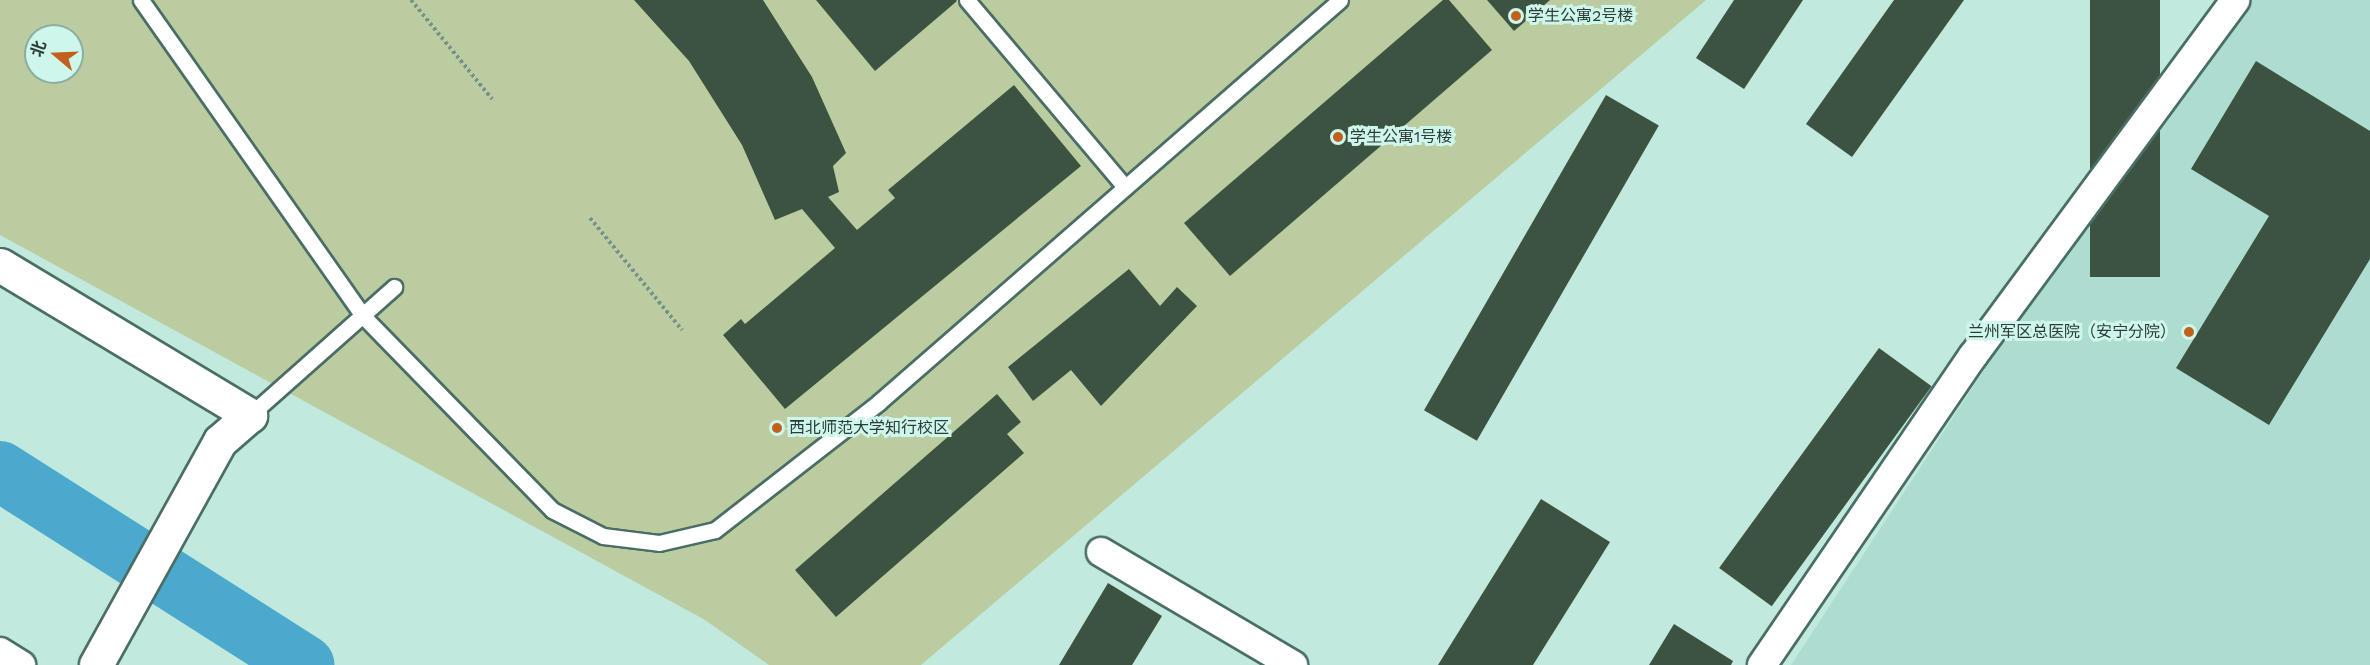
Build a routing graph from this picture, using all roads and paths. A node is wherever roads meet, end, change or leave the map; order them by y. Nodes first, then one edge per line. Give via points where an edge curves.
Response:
1 (141, 0) edge
2 (411, 0) edge
3 (967, 0) edge
4 (1340, 0) edge
5 (2235, 0) edge
6 (492, 99) dead end
7 (1125, 187) junction
8 (590, 218) dead end
9 (0, 265) edge
10 (394, 287) dead end
11 (362, 315) junction
12 (682, 330) dead end
13 (250, 415) junction
14 (1101, 552) dead end
15 (0, 652) edge
16 (21, 665) edge
17 (96, 665) edge
18 (1293, 665) edge
19 (1762, 665) edge

1 - 11 lane
2 - 6 path
3 - 7 lane
4 - 7 lane
5 - 19 street via 1974,356
7 - 11 lane via 878,404 715,530 659,543 603,536 552,510
8 - 12 path
9 - 13 street
10 - 11 lane
11 - 13 lane
13 - 17 street via 220,441
14 - 18 street
15 - 16 street

